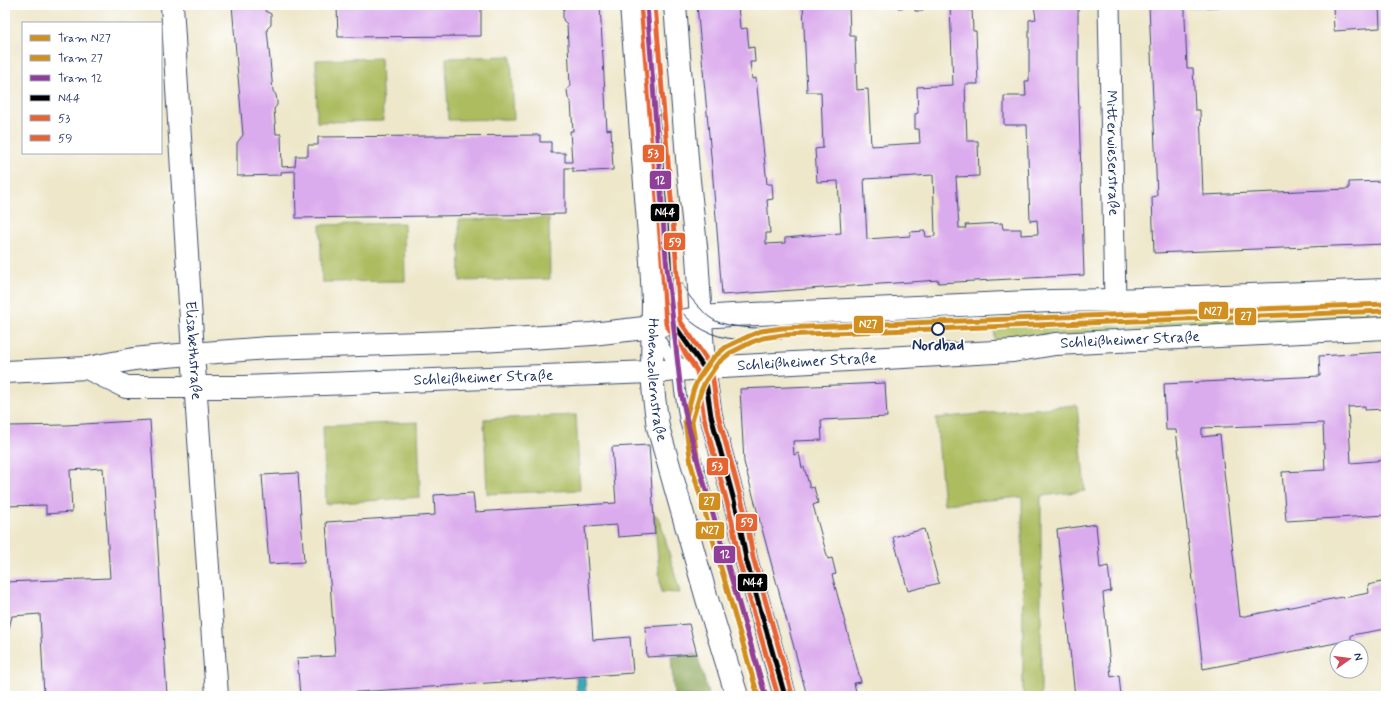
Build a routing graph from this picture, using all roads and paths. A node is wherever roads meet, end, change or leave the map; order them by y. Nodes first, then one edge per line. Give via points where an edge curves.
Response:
1 (172, 5) edge
2 (631, 5) edge
3 (648, 5) edge
4 (675, 5) edge
5 (1109, 5) edge
6 (1386, 290) edge
7 (1115, 300) junction
8 (701, 317) junction
9 (663, 325) junction
10 (1386, 328) edge
11 (193, 353) junction
12 (87, 368) junction
13 (704, 368) junction
14 (677, 370) junction
15 (5, 372) edge
16 (652, 372) junction
17 (196, 387) junction
18 (217, 696) edge
19 (737, 696) edge
20 (763, 696) edge
21 (785, 696) edge

1 - 11 main road, Elisabethstraße
2 - 9 main road, Hohenzollernstraße via 651,261
3 - 9 lane via 669,251
4 - 8 main road
5 - 7 street, Mitterwieserstraße
6 - 7 main road, Schleißheimer Straße
7 - 8 main road, Schleißheimer Straße via 914,306
8 - 9 main road, Schleißheimer Straße
8 - 13 main road
9 - 11 main road, Schleißheimer Straße via 592,334 481,341
9 - 13 lane
9 - 14 lane
9 - 14 lane
9 - 16 main road, Hohenzollernstraße
10 - 13 main road, Schleißheimer Straße via 1055,344 1013,351
11 - 12 main road, Schleißheimer Straße via 134,359
11 - 17 main road, Elisabethstraße
12 - 15 main road, Schleißheimer Straße
12 - 17 main road, Schleißheimer Straße via 126,387
13 - 14 main road, Schleißheimer Straße
13 - 21 main road via 711,416 739,519 746,559
14 - 16 main road, Schleißheimer Straße
14 - 20 lane via 686,421
16 - 17 main road, Schleißheimer Straße
16 - 19 main road, Hohenzollernstraße via 658,427
17 - 18 main road, Elisabethstraße

